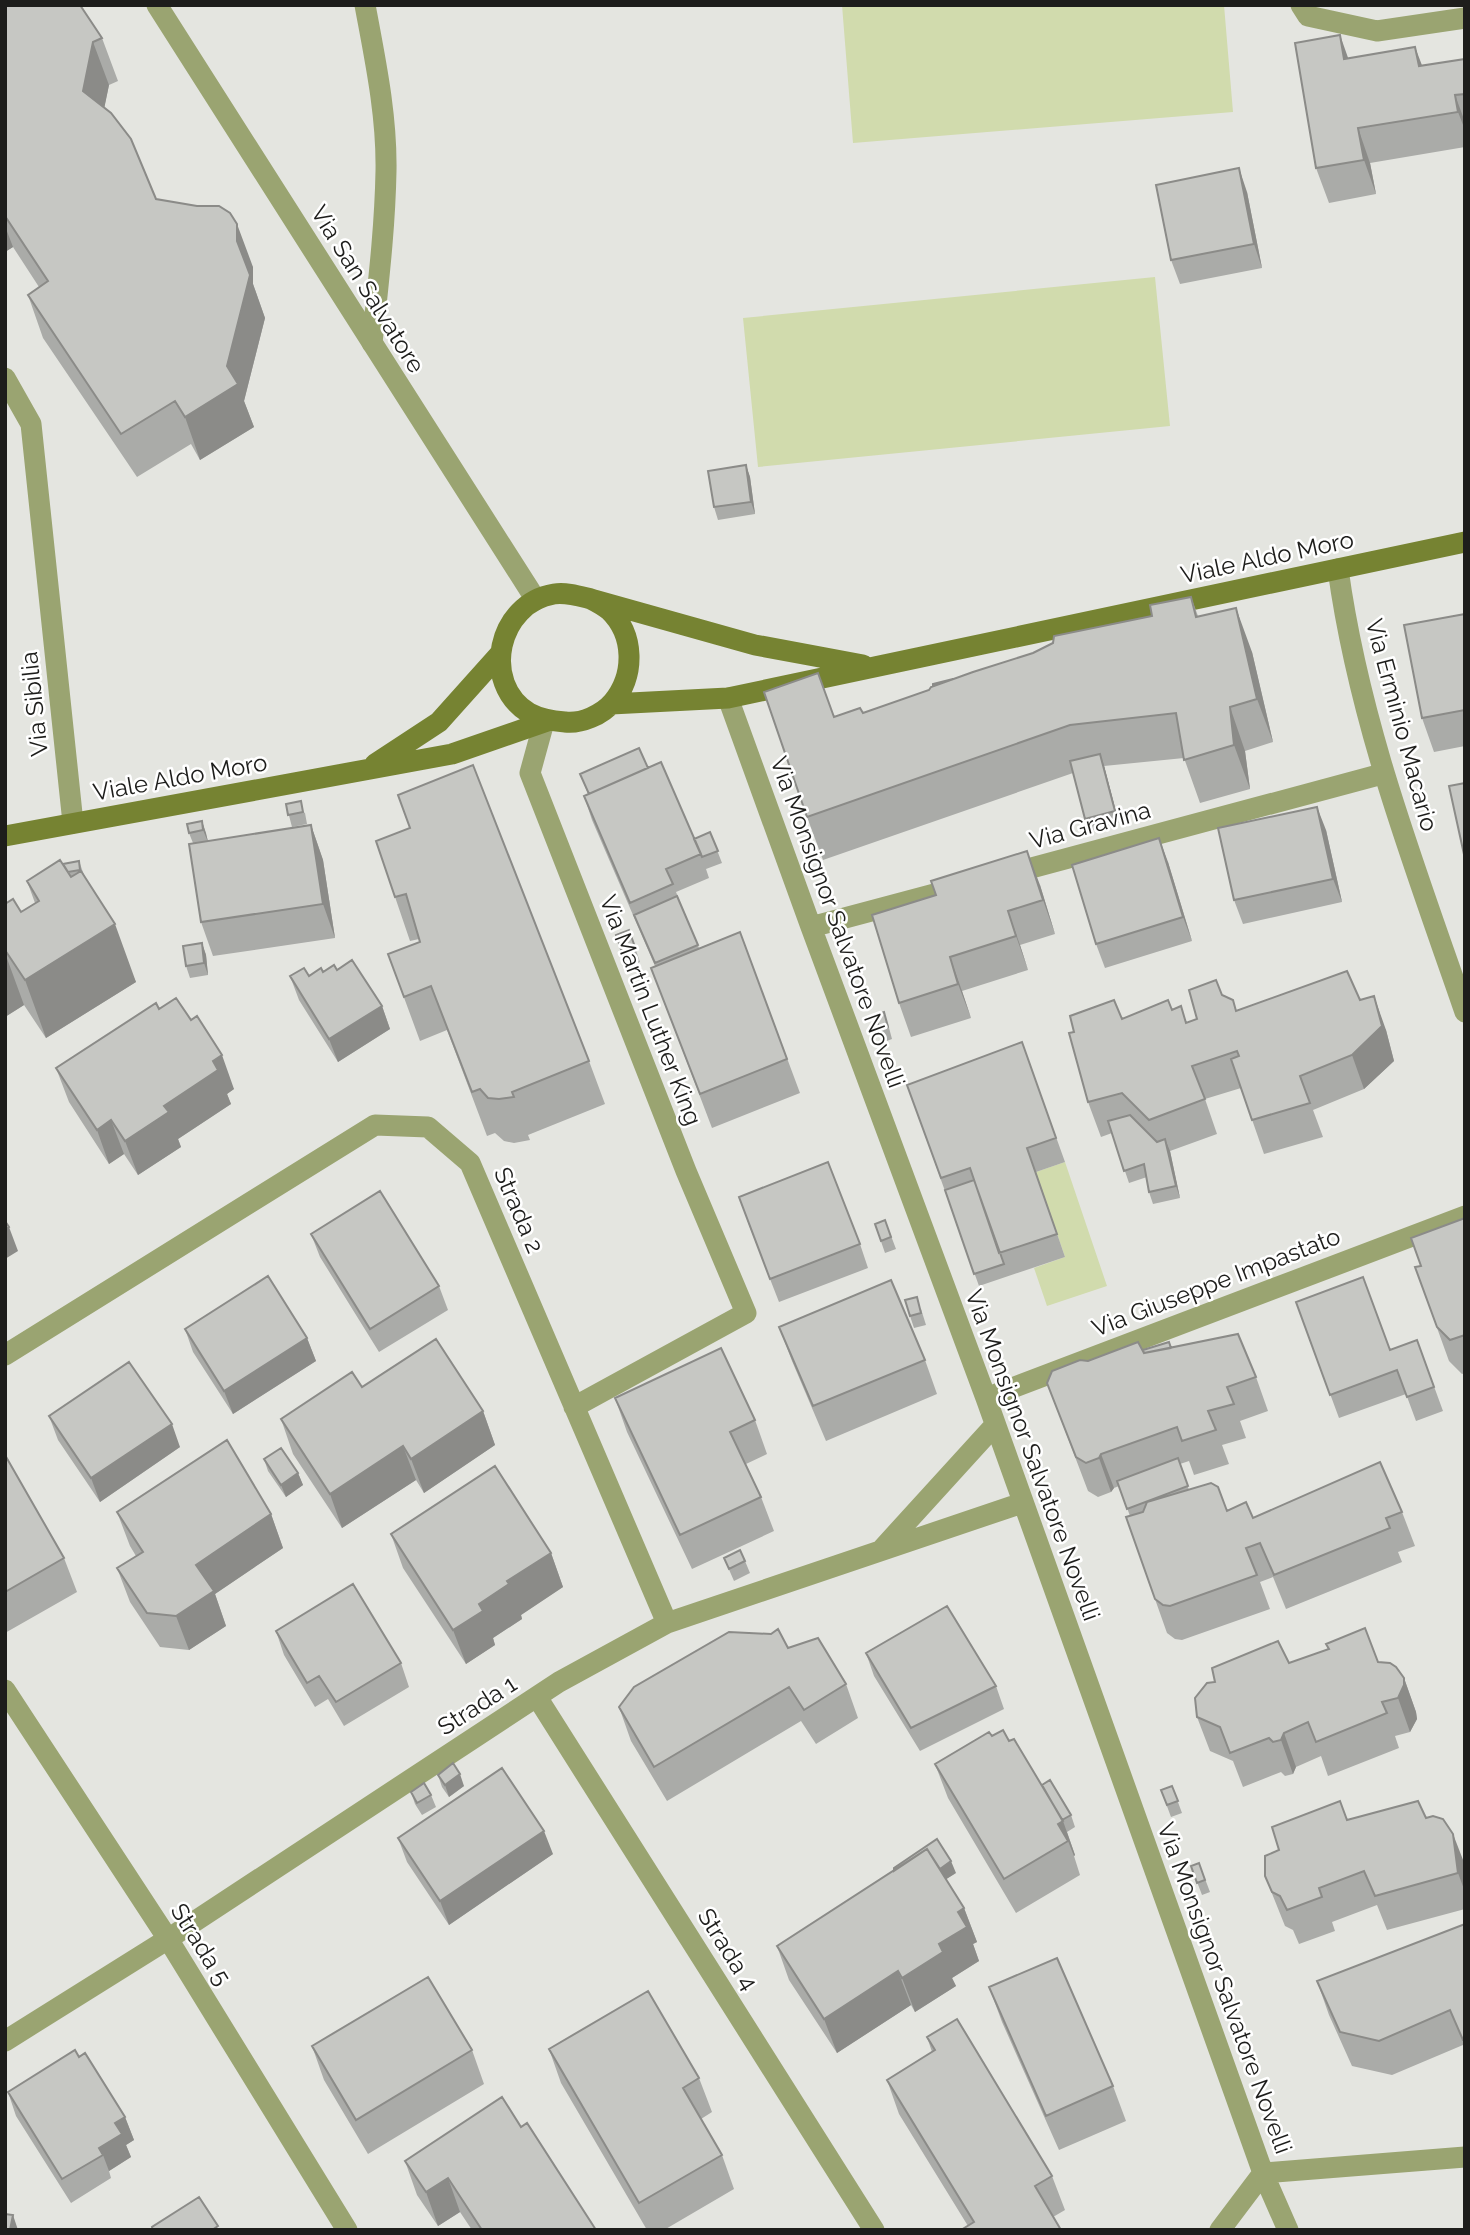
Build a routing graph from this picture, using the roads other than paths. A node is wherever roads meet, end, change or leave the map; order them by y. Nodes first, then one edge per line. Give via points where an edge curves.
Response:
1 (157, 5) edge
2 (365, 5) edge
3 (1301, 5) edge
4 (1465, 18) edge
5 (372, 343) junction
6 (5, 378) edge
7 (1465, 542) edge
8 (1338, 569) junction
9 (591, 598) junction
10 (536, 600) junction
11 (499, 655) junction
12 (876, 668) junction
13 (728, 698) junction
14 (611, 705) junction
15 (545, 721) junction
16 (364, 771) junction
17 (1382, 774) junction
18 (73, 823) junction
19 (5, 836) edge
20 (811, 927) junction
21 (1465, 1012) edge
22 (1465, 1216) edge
23 (5, 1354) edge
24 (985, 1398) junction
25 (574, 1407) junction
26 (995, 1425) junction
27 (1022, 1503) junction
28 (881, 1550) junction
29 (667, 1623) junction
30 (5, 1690) edge
31 (537, 1697) junction
32 (168, 1939) junction
33 (5, 2041) edge
34 (1465, 2157) edge
35 (1263, 2173) junction
36 (347, 2230) edge
37 (874, 2230) edge
38 (1220, 2230) edge
39 (1288, 2230) edge

1 - 5 street, Via San Salvatore
2 - 5 street via 379,77 386,170
3 - 4 street via 1308,16 1377,31
5 - 10 street, Via San Salvatore
6 - 18 street, Via Sibilia via 31,424
7 - 8 main road, Viale Aldo Moro
8 - 12 main road, Viale Aldo Moro
8 - 17 street, Via Erminio Macario via 1346,625
9 - 10 main road, Viale Aldo Moro via 554,594
9 - 12 main road, Viale Aldo Moro via 755,645
9 - 14 main road via 609,610 629,646 623,687
10 - 11 main road, Viale Aldo Moro via 510,623
11 - 15 main road via 502,677 512,697
11 - 16 main road, Viale Aldo Moro via 439,722
12 - 13 main road, Viale Aldo Moro
13 - 14 main road, Viale Aldo Moro
13 - 20 street, Via Monsignor Salvatore Novelli
14 - 15 main road, Viale Aldo Moro via 592,718 570,723
15 - 16 main road, Viale Aldo Moro via 452,754
15 - 25 street, Via Martin Luther King via 530,773 746,1313
16 - 18 main road, Viale Aldo Moro
17 - 20 street, Via Gravina
17 - 21 street, Via Erminio Macario
18 - 19 main road, Viale Aldo Moro
20 - 24 street, Via Monsignor Salvatore Novelli
22 - 24 street, Via Giuseppe Impastato
23 - 25 street, Strada 2 via 375,1125 428,1127 470,1163
24 - 26 street, Via Monsignor Salvatore Novelli
25 - 29 street, Strada 2
26 - 27 street, Via Monsignor Salvatore Novelli
26 - 28 street
27 - 28 street, Strada 1
27 - 35 street, Via Monsignor Salvatore Novelli
28 - 29 street, Strada 1
29 - 31 street, Strada 1
30 - 32 street, Strada 5
31 - 32 street, Strada 1
31 - 37 street, Strada 4
32 - 33 street, Strada 1
32 - 36 street, Strada 5
34 - 35 street
35 - 38 street
35 - 39 street, Via Monsignor Salvatore Novelli

